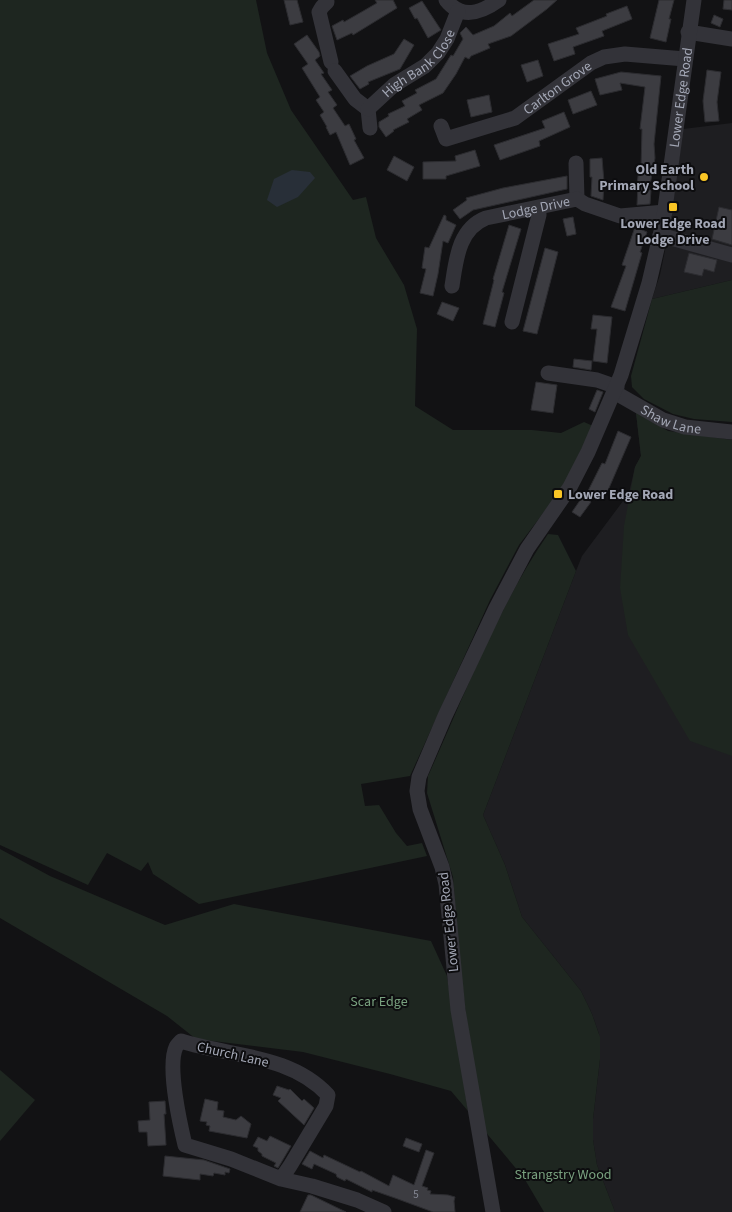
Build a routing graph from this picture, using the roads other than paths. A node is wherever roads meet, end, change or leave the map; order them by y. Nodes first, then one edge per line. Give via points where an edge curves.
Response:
1 (446, 0) edge
2 (499, 0) edge
3 (694, 0) edge
4 (326, 4) edge
5 (458, 11) junction
6 (688, 32) junction
7 (732, 39) edge
8 (685, 58) junction
9 (368, 108) junction
10 (441, 126) dead end
11 (370, 128) dead end
12 (576, 163) dead end
13 (577, 200) junction
14 (539, 208) junction
15 (665, 212) junction
16 (660, 235) junction
17 (732, 255) edge
18 (452, 286) dead end
19 (512, 322) dead end
20 (548, 373) dead end
21 (616, 389) junction
22 (732, 432) edge
23 (281, 1179) junction
24 (384, 1212) edge
25 (494, 1212) edge

1 - 5 street
2 - 5 street via 474,12
3 - 6 street, Lower Edge Road
4 - 9 street, High Bank Close via 333,66 354,99
5 - 9 street, High Bank Close via 438,53
6 - 7 street
6 - 8 street, Lower Edge Road
8 - 10 street, Carlton Grove via 625,54 604,57 515,118 446,139
8 - 15 street, Lower Edge Road
9 - 11 street, High Bank Close
12 - 13 street
13 - 14 street, Lodge Drive
13 - 15 street, Lodge Drive via 620,216
14 - 18 street, Lodge Drive via 486,218 474,225 459,246
14 - 19 street
15 - 16 street, Lower Edge Road
16 - 17 street
16 - 21 street, Lower Edge Road via 632,343
20 - 21 street, Shaw Lane via 597,380
21 - 22 street, Shaw Lane via 663,420 685,427
21 - 25 street, Lower Edge Road via 570,487 526,550 496,608 420,772 417,785 420,809 446,884 458,1010
23 - 23 street, Church Lane via 326,1106 328,1094 316,1082 288,1067 181,1041 176,1047 173,1062 185,1145
23 - 24 street, Church Lane via 357,1200

